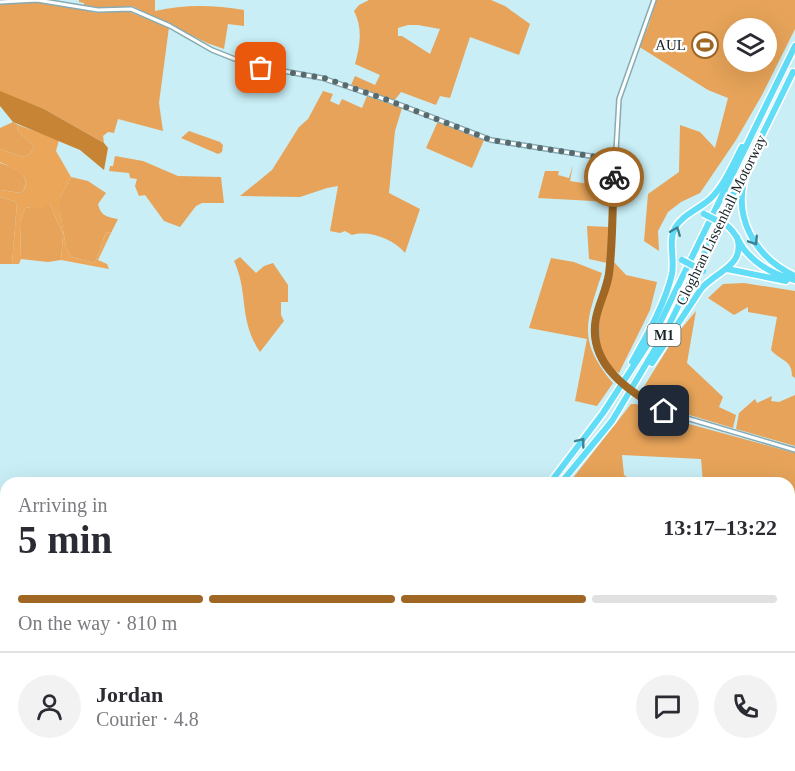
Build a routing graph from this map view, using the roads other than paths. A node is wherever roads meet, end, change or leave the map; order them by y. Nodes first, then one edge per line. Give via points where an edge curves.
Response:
1 (654, 0) edge
2 (0, 2) edge
3 (795, 46) edge
4 (794, 70) edge
5 (775, 86) junction
6 (615, 160) junction
7 (687, 216) junction
8 (737, 237) junction
9 (674, 249) junction
10 (724, 271) junction
11 (795, 279) edge
12 (612, 401) junction
13 (612, 421) junction
14 (795, 450) edge
15 (555, 477) edge
16 (566, 477) edge

1 - 6 street via 620,93
2 - 6 street via 37,0 98,10 131,9 212,50 250,64 321,78 491,140
3 - 5 highway, M1
4 -> 11 highway, M1 via 748,170 741,198 754,243
4 - 13 highway, Cloghran Lissenhall Motorway / M1 via 667,329
5 - 7 highway, M1 via 718,189
5 - 12 highway, Cloghran Lissenhall Motorway / M1 via 660,324
6 - 14 street, bridge via 609,276 595,327 600,356 615,377 641,398 683,418
7 - 8 highway, bridge via 704,214 726,225
9 -> 7 highway, M1 via 674,228
8 - 10 highway, M1 via 738,254
8 - 11 highway via 750,257 774,273
9 - 10 highway, bridge via 682,260 703,271
9 - 12 highway via 672,275 656,315
10 - 11 highway
10 - 13 highway, M1 via 701,289
15 -> 12 highway, Cloghran Lissenhall Motorway / M1
13 - 16 highway, Cloghran Lissenhall Motorway / M1

